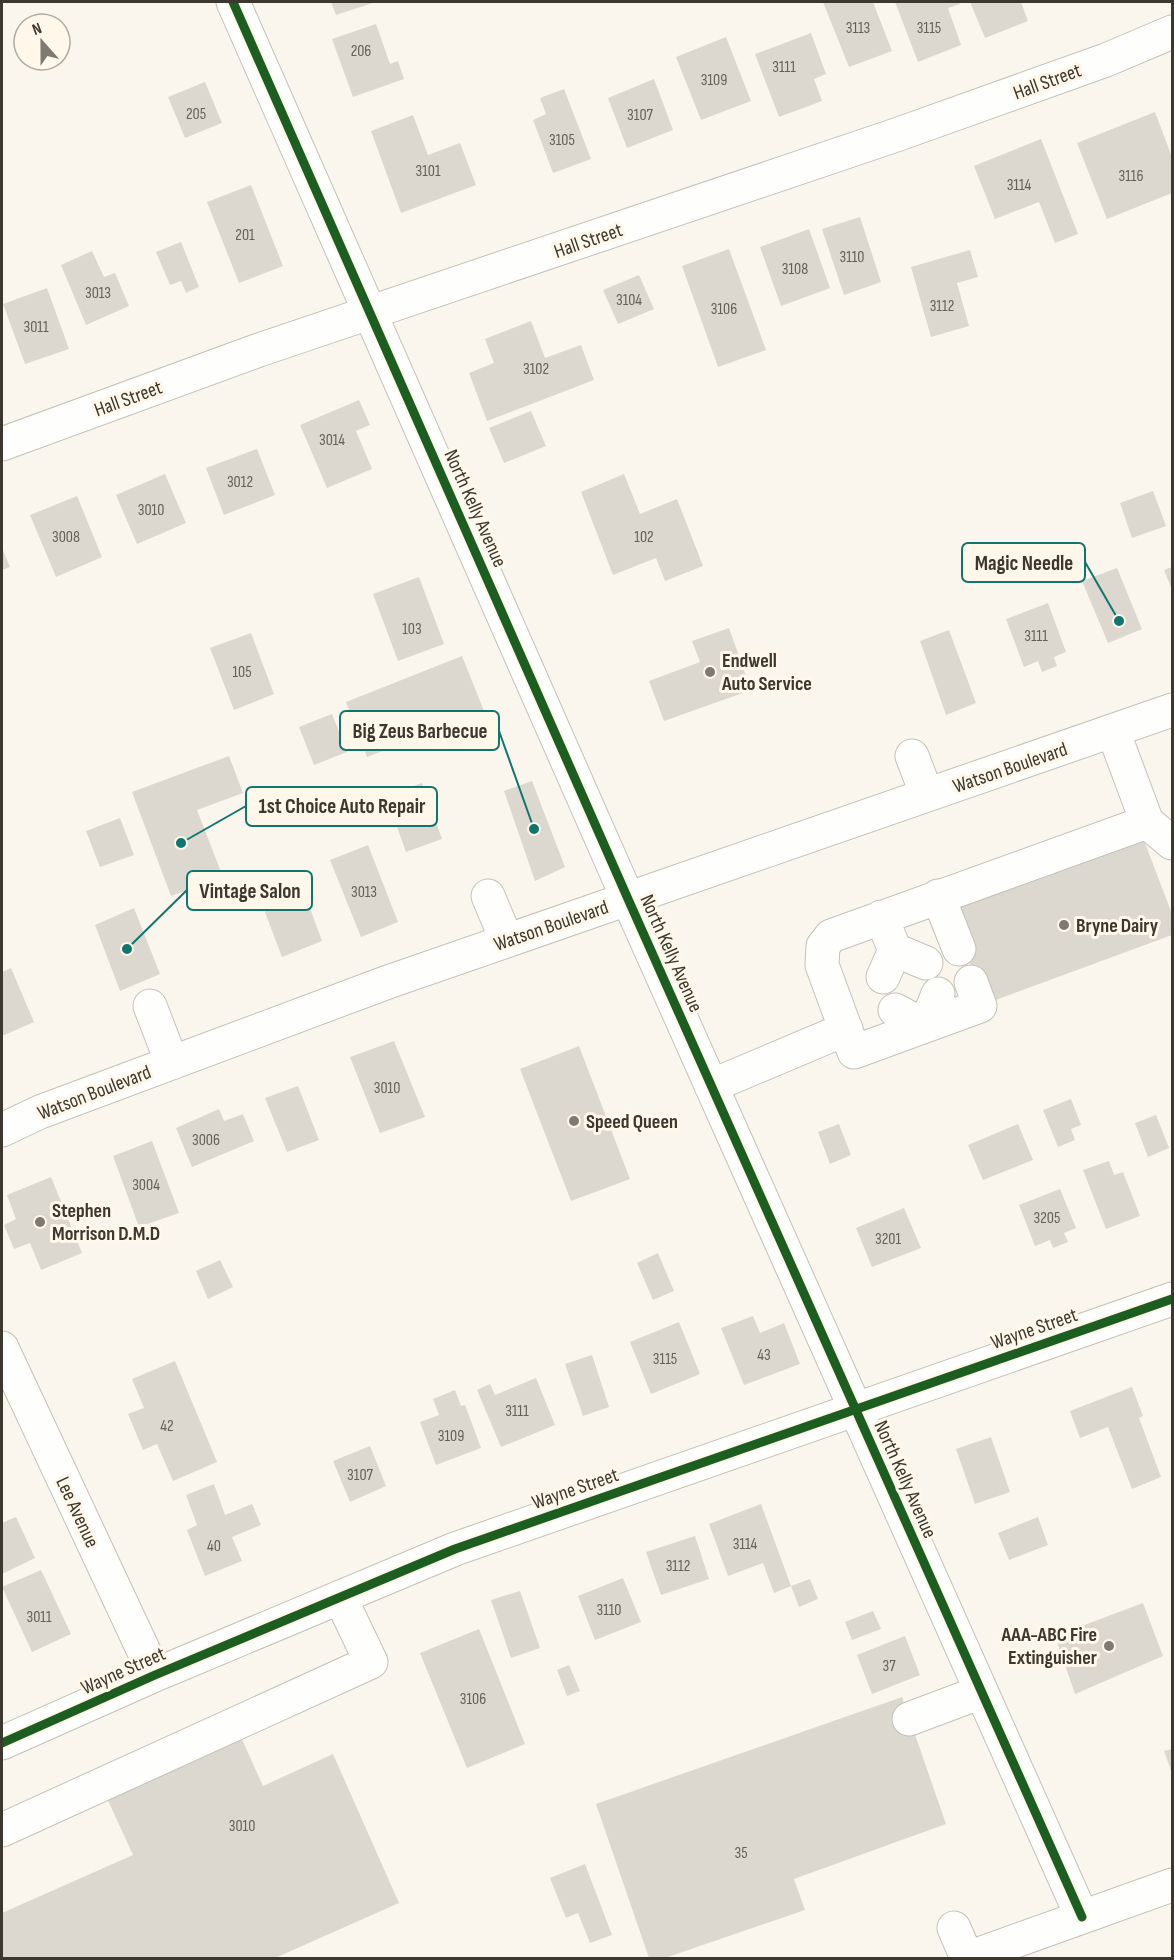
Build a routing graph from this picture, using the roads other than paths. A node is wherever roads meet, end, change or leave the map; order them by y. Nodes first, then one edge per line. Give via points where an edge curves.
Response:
1 (233, 2) edge
2 (1173, 32) edge
3 (370, 314) junction
4 (2, 444) edge
5 (1173, 710) edge
6 (1113, 731) junction
7 (912, 756) dead end
8 (927, 795) junction
9 (1147, 822) junction
10 (1173, 843) edge
11 (488, 896) dead end
12 (938, 896) junction
13 (628, 899) junction
14 (881, 917) junction
15 (507, 941) junction
16 (959, 949) dead end
17 (926, 963) dead end
18 (971, 982) dead end
19 (938, 994) dead end
20 (150, 1006) dead end
21 (895, 1010) dead end
22 (925, 1026) junction
23 (846, 1029) junction
24 (172, 1063) junction
25 (711, 1086) junction
26 (2, 1130) edge
27 (1173, 1299) edge
28 (2, 1348) edge
29 (855, 1409) junction
30 (340, 1598) junction
31 (154, 1676) junction
32 (981, 1692) junction
33 (909, 1719) dead end
34 (2, 1743) edge
35 (2, 1830) edge
36 (1173, 1885) edge
37 (1082, 1917) junction
38 (954, 1928) dead end
39 (968, 1959) edge

1 - 3 street, North Kelly Avenue
2 - 3 street, Hall Street via 896,135
3 - 4 street, Hall Street via 259,350
3 - 13 street, North Kelly Avenue via 543,728
5 - 6 street, Watson Boulevard
6 - 8 street, Watson Boulevard
6 - 9 street
7 - 8 street
8 - 13 street, Watson Boulevard
9 - 10 street
9 - 12 street
11 - 15 street
12 - 14 street
12 - 16 street
13 - 15 street, Watson Boulevard
13 - 25 street, North Kelly Avenue
14 - 17 street via 889,964
14 - 23 street via 831,936 823,946 822,965
15 - 24 street, Watson Boulevard
18 - 22 street via 980,1006
19 - 22 street
20 - 24 street
21 - 22 street
22 - 23 street via 854,1052
23 - 25 street
24 - 26 street, Watson Boulevard
25 - 29 street, North Kelly Avenue
27 - 29 street, Wayne Street
28 - 31 street, Lee Avenue
29 - 30 street, Wayne Street via 455,1549
29 - 32 street, North Kelly Avenue
30 - 31 street, Wayne Street
30 - 35 street via 371,1662
31 - 34 street, Wayne Street
32 - 33 street
32 - 37 street, North Kelly Avenue
36 - 37 street
37 - 39 street
38 - 39 street

